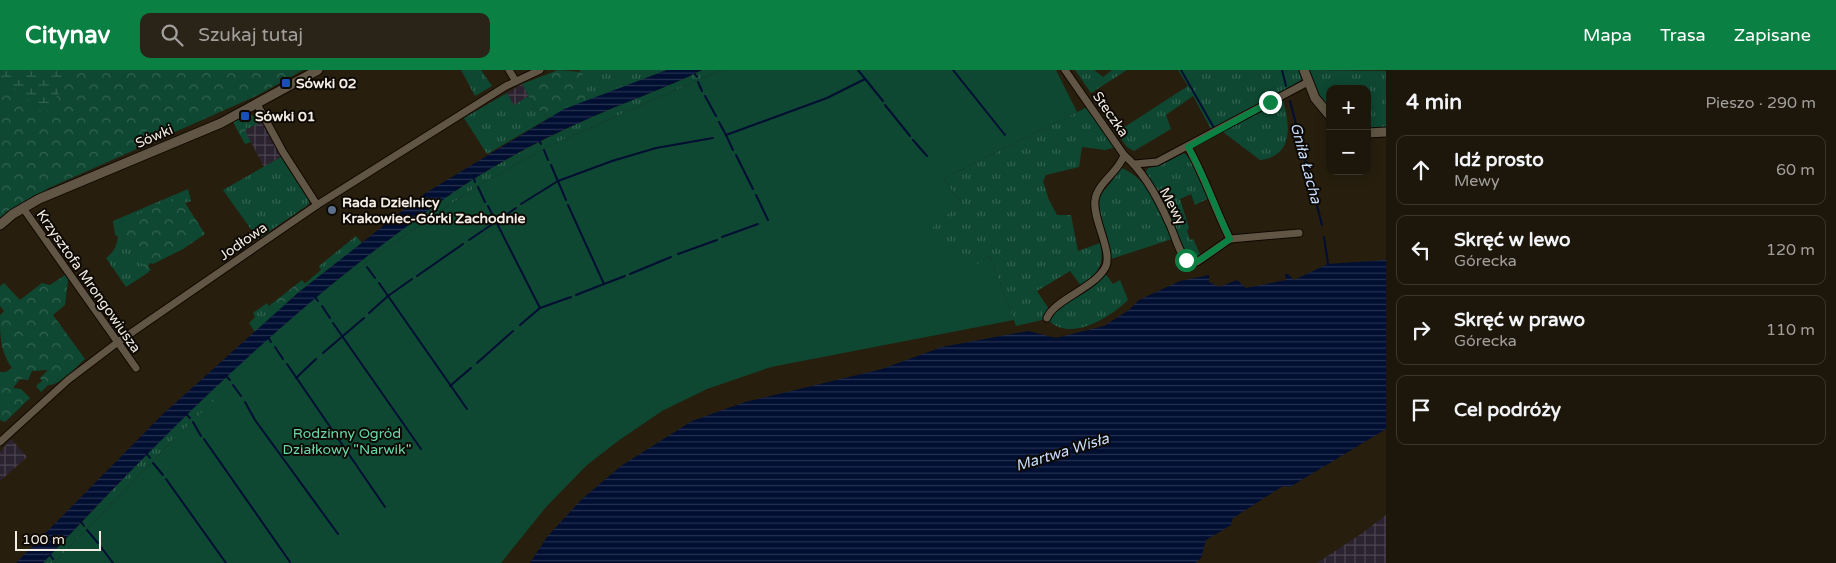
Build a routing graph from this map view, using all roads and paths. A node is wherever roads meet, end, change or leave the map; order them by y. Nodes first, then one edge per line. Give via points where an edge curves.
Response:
1 (318, 70) edge
2 (509, 70) edge
3 (540, 70) edge
4 (1065, 70) edge
5 (1304, 70) edge
6 (516, 80) junction
7 (1308, 82) junction
8 (257, 104) junction
9 (1326, 112) edge
10 (1386, 132) edge
11 (1371, 133) edge
12 (1188, 147) junction
13 (1124, 155) junction
14 (1135, 164) junction
15 (317, 205) junction
16 (22, 208) junction
17 (0, 226) edge
18 (1298, 233) dead end
19 (1230, 239) junction
20 (1047, 318) dead end
21 (118, 342) junction
22 (136, 368) dead end
23 (0, 442) edge

1 - 8 street, Sówki
2 - 6 street
3 - 6 street, Jodłowa
4 - 13 street, Steczka
5 - 7 street
6 - 15 street, Jodłowa
7 - 9 street
7 - 12 street
8 - 15 street
8 - 16 street, Sówki via 221,123
10 - 11 street
12 - 14 street via 1157,162
12 - 19 street
13 - 14 street
13 - 20 street, Steczka via 1122,163 1095,199 1096,217 1107,256 1105,268
14 - 19 street, Mewy via 1188,262 1200,260
15 - 21 street, Jodłowa
16 - 17 street, Sówki
16 - 21 street, Krzysztofa Mrongowiusza
18 - 19 street, Mewy
21 - 22 street, Krzysztofa Mrongowiusza
21 - 23 street, Jodłowa via 68,380

